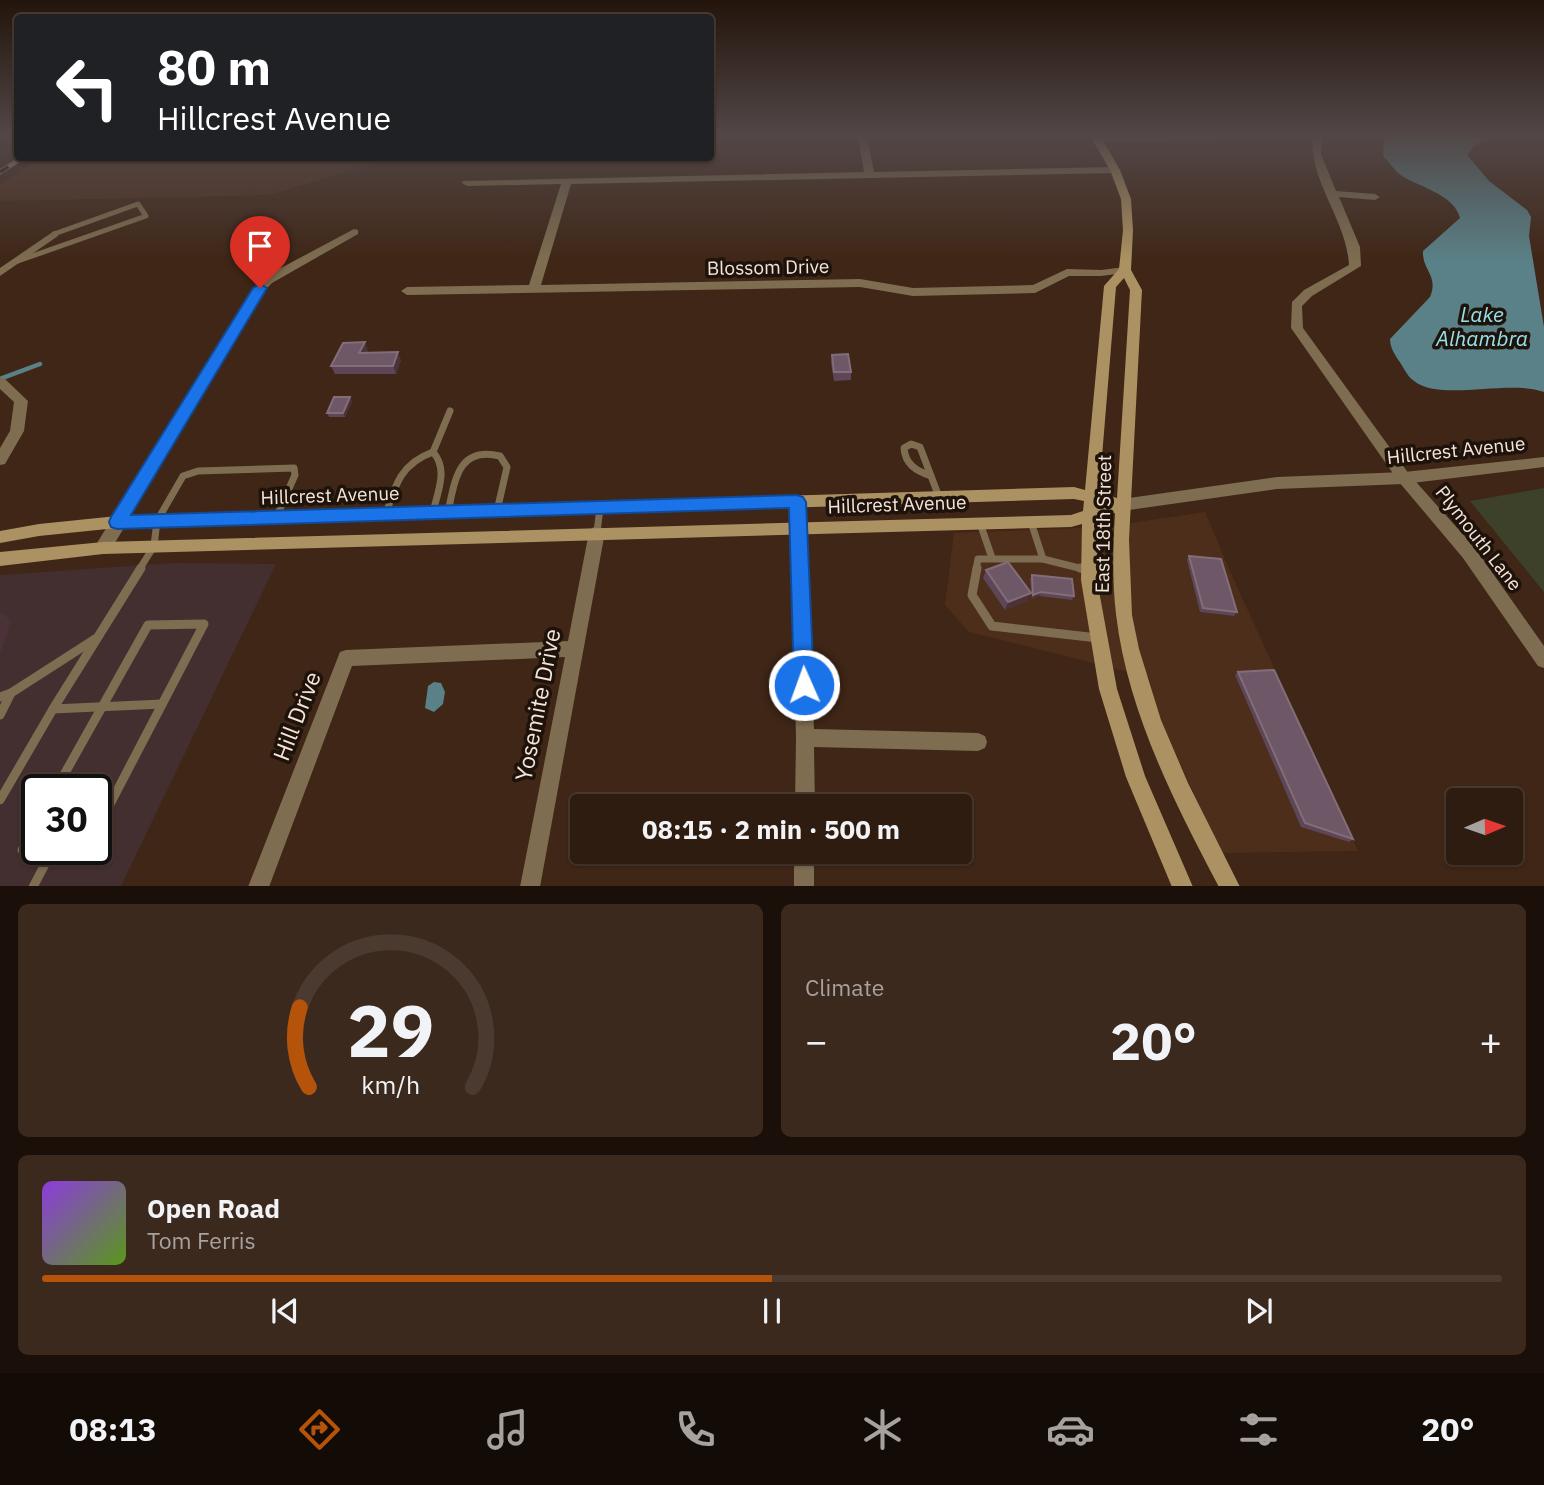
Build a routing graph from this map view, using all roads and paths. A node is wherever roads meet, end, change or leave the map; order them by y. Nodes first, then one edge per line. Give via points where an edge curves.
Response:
1 (728, 178) edge
2 (1118, 178) edge
3 (1327, 178) edge
4 (567, 181) junction
5 (467, 183) dead end
6 (1334, 194) junction
7 (1375, 197) dead end
8 (354, 232) dead end
9 (54, 234) joint
10 (17, 261) junction
11 (1125, 270) junction
12 (0, 273) edge
13 (534, 289) junction
14 (407, 291) dead end
15 (0, 382) edge
16 (450, 411) dead end
17 (433, 452) junction
18 (0, 460) edge
19 (1544, 462) edge
20 (931, 476) junction
21 (1404, 478) junction
22 (939, 497) junction
23 (1092, 497) junction
24 (797, 502) junction
25 (1122, 505) junction
26 (600, 508) junction
27 (497, 511) junction
28 (440, 512) junction
29 (386, 514) junction
30 (1090, 516) junction
31 (276, 517) junction
32 (158, 521) junction
33 (117, 522) junction
34 (1031, 522) junction
35 (979, 523) junction
36 (799, 528) junction
37 (597, 532) junction
38 (0, 537) edge
39 (154, 547) junction
40 (103, 548) junction
41 (992, 558) junction
42 (0, 559) edge
43 (1043, 559) junction
44 (1089, 570) junction
45 (98, 637) junction
46 (1098, 638) junction
47 (573, 649) junction
48 (1544, 660) edge
49 (11, 693) junction
50 (0, 697) edge
51 (162, 704) junction
52 (103, 707) junction
53 (53, 709) junction
54 (0, 715) edge
55 (805, 738) junction
56 (978, 742) dead end
57 (65, 774) edge
58 (805, 794) edge
59 (0, 800) edge
60 (112, 800) edge
61 (804, 864) edge
62 (45, 865) edge
63 (34, 886) edge
64 (258, 886) edge
65 (530, 886) edge
66 (804, 886) edge
67 (1182, 886) edge
68 (1229, 886) edge

1 - 4 street
2 - 11 main road, East 18th Street via 1126,199
3 - 6 street
4 - 5 street
4 - 13 street
6 - 7 street
6 - 21 street, Plymouth Lane via 1354,247 1355,266 1296,305 1297,328
8 - 33 street via 260,288
9 - 10 street
9 - 10 lane via 138,204 146,216
10 - 12 street
11 - 13 street, Blossom Drive via 1066,272 1035,289 913,292 860,283
11 - 23 main road, East 18th Street via 1110,286
11 - 25 main road, East 18th Street via 1136,290
13 - 14 street, Blossom Drive
15 - 18 street via 21,401 17,430
16 - 17 lane
17 - 28 lane via 443,467
17 - 29 lane via 404,466
19 - 21 street, Hillcrest Avenue
20 - 20 lane via 920,447 911,444 904,448 908,463
20 - 22 lane
21 - 25 street, Hillcrest Avenue via 1277,483
21 - 48 street, Plymouth Lane via 1469,553
22 - 23 main road, Hillcrest Avenue via 1074,493
22 - 24 main road, Hillcrest Avenue
23 - 25 main road, Hillcrest Avenue
23 - 30 main road, East 18th Street
24 - 26 main road, Hillcrest Avenue
24 - 36 street
25 - 30 main road, Hillcrest Avenue
25 - 68 main road, East 18th Street via 1124,617 1145,700 1173,774
26 - 27 main road, Hillcrest Avenue
26 - 37 lane
27 - 28 main road, Hillcrest Avenue
27 - 28 lane via 507,467 505,459 486,453 468,458
28 - 29 main road, Hillcrest Avenue
29 - 31 main road, Hillcrest Avenue
30 - 34 main road, Hillcrest Avenue
30 - 44 main road, East 18th Street
31 - 32 main road, Hillcrest Avenue
31 - 32 lane via 294,468 198,471 183,476
32 - 33 main road, Hillcrest Avenue
32 - 39 lane
33 - 38 main road, Hillcrest Avenue
33 - 40 street
34 - 35 main road, Hillcrest Avenue
34 - 43 lane
35 - 36 main road, Hillcrest Avenue
35 - 41 lane
36 - 37 main road, Hillcrest Avenue
36 - 55 street
37 - 39 main road, Hillcrest Avenue
37 - 47 street, Yosemite Drive
39 - 40 main road, Hillcrest Avenue
39 - 45 lane
40 - 42 main road, Hillcrest Avenue
41 - 43 lane
41 - 46 lane via 978,559 972,595 992,626
43 - 44 lane
44 - 46 main road, East 18th Street
45 - 49 lane
45 - 53 lane
46 - 67 main road, East 18th Street via 1108,689 1136,776
47 - 64 street, Hill Drive via 346,658
47 - 65 street, Yosemite Drive
49 - 50 lane
49 - 54 lane
51 - 52 lane
51 - 52 lane via 204,624 148,625
51 - 60 lane
52 - 53 lane
52 - 57 lane
53 - 59 lane
55 - 56 street
55 - 58 street
61 - 66 street
62 - 63 lane

